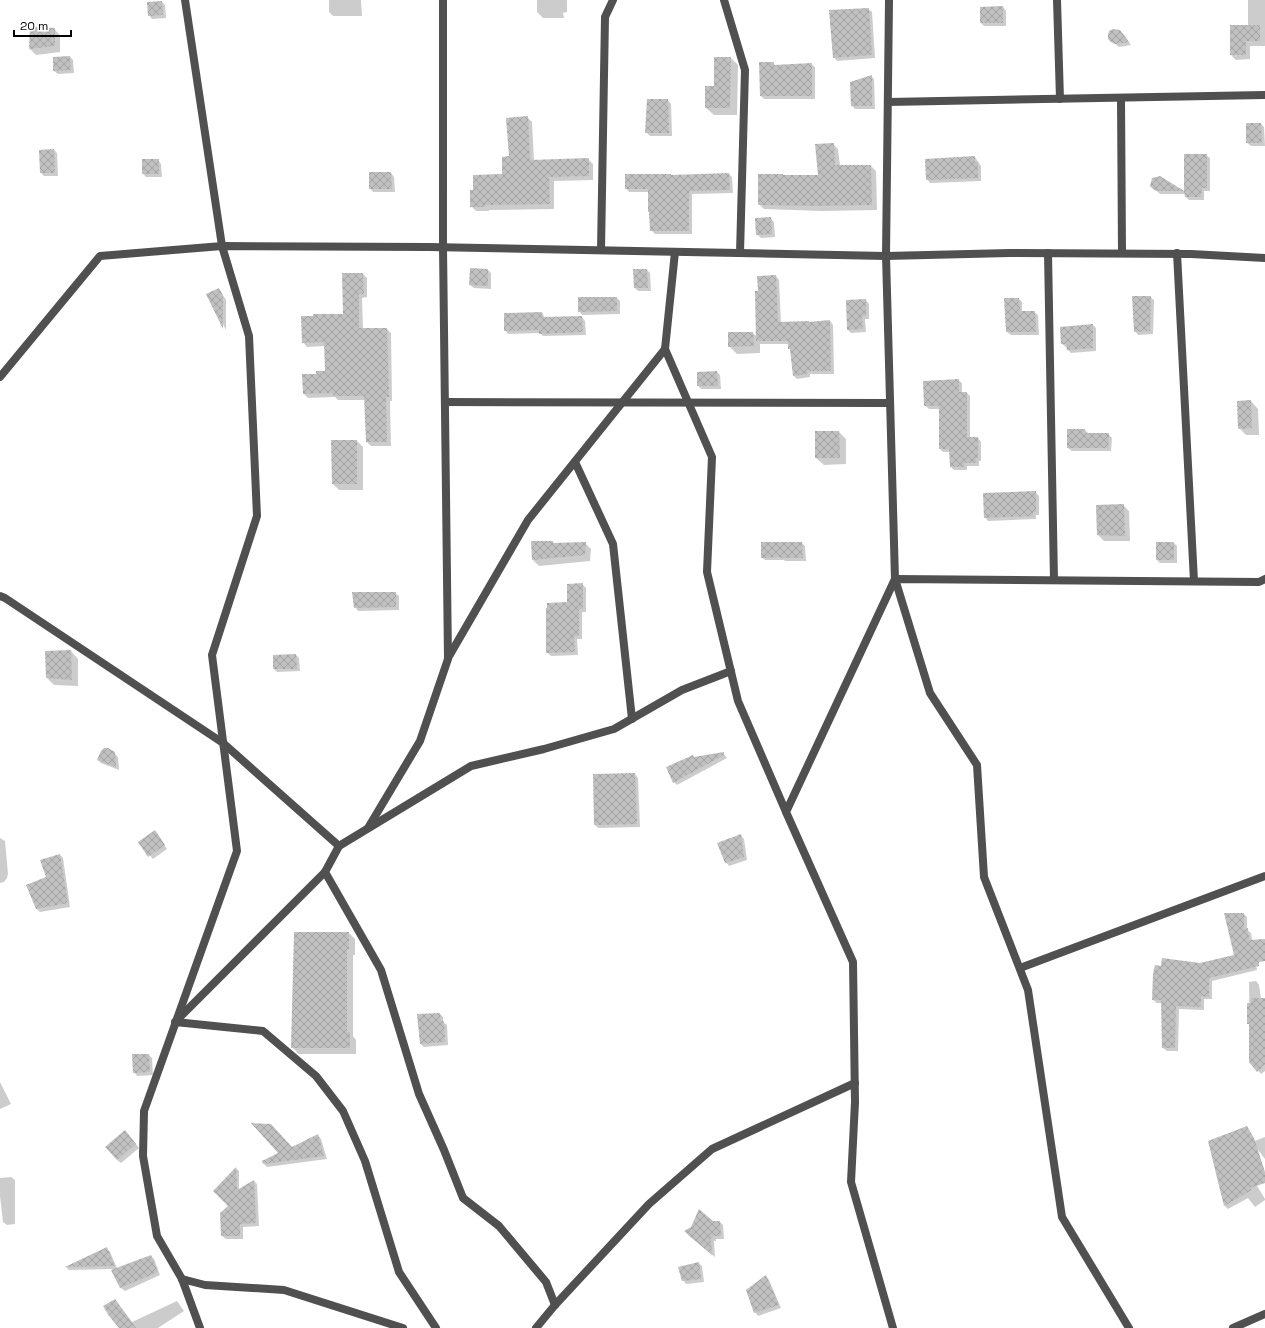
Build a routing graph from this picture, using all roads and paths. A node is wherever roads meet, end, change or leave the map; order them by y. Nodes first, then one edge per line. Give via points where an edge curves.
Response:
1 (185, 0) edge
2 (443, 0) edge
3 (613, 0) edge
4 (724, 0) edge
5 (889, 0) edge
6 (1057, 0) edge
7 (1265, 95) edge
8 (1121, 98) junction
9 (1060, 99) junction
10 (888, 102) junction
11 (222, 246) junction
12 (443, 247) junction
13 (601, 250) junction
14 (675, 252) junction
15 (740, 253) junction
16 (1048, 253) junction
17 (1122, 253) junction
18 (1177, 254) junction
19 (886, 256) junction
20 (1265, 258) edge
21 (665, 349) junction
22 (0, 377) edge
23 (445, 402) junction
24 (622, 402) junction
25 (688, 403) junction
26 (890, 403) junction
27 (574, 462) junction
28 (895, 579) junction
29 (1265, 579) edge
30 (1054, 580) junction
31 (1194, 581) junction
32 (0, 596) edge
33 (448, 659) junction
34 (730, 670) junction
35 (632, 719) junction
36 (223, 743) junction
37 (786, 812) junction
38 (367, 829) junction
39 (339, 846) junction
40 (325, 872) junction
41 (1265, 876) edge
42 (1020, 968) junction
43 (175, 1022) junction
44 (855, 1083) junction
45 (182, 1279) junction
46 (554, 1304) junction
47 (1265, 1314) edge
48 (200, 1328) edge
49 (403, 1328) edge
50 (436, 1328) edge
51 (536, 1328) edge
52 (893, 1328) edge
53 (1129, 1328) edge
54 (1233, 1328) edge

1 - 11 street
2 - 12 street
3 - 13 street via 605,17
4 - 15 street via 745,70
5 - 10 street
6 - 9 street
7 - 8 street
8 - 9 street
8 - 17 street
9 - 10 street
10 - 19 street
11 - 12 street
11 - 22 street via 100,256
11 - 36 street via 249,336 257,516 212,655
12 - 13 street
12 - 23 street
13 - 14 street
14 - 15 street
14 - 21 street
15 - 19 street
16 - 17 street
16 - 19 street
16 - 30 street
17 - 18 street
18 - 20 street
18 - 31 street
19 - 26 street
21 - 24 street
21 - 25 street
23 - 24 street
23 - 33 street
24 - 25 street
24 - 27 street
25 - 26 street
25 - 34 street via 712,457 707,572
26 - 28 street
27 - 33 street via 528,520
27 - 35 street via 613,544
28 - 30 street
28 - 37 street
28 - 42 street via 930,693 977,765 984,877
29 - 31 street via 1259,582
30 - 31 street
32 - 36 street
33 - 38 street via 420,741
34 - 35 street via 682,690
34 - 37 street via 738,702
35 - 38 street via 614,729 471,766
36 - 39 street
36 - 43 street via 237,851
37 - 44 street via 853,962
38 - 39 street
39 - 40 street
40 - 43 street
40 - 46 street via 381,970 420,1094 463,1198 499,1226 546,1282
41 - 42 street
42 - 53 street via 1028,990 1062,1217
43 - 45 street via 144,1111 143,1156 157,1236
43 - 50 street via 263,1031 316,1076 343,1111 365,1161 399,1272
44 - 46 street via 712,1149 649,1204
44 - 52 street via 851,1182
45 - 48 street
45 - 49 street via 205,1285 284,1290
46 - 51 street
47 - 54 street

